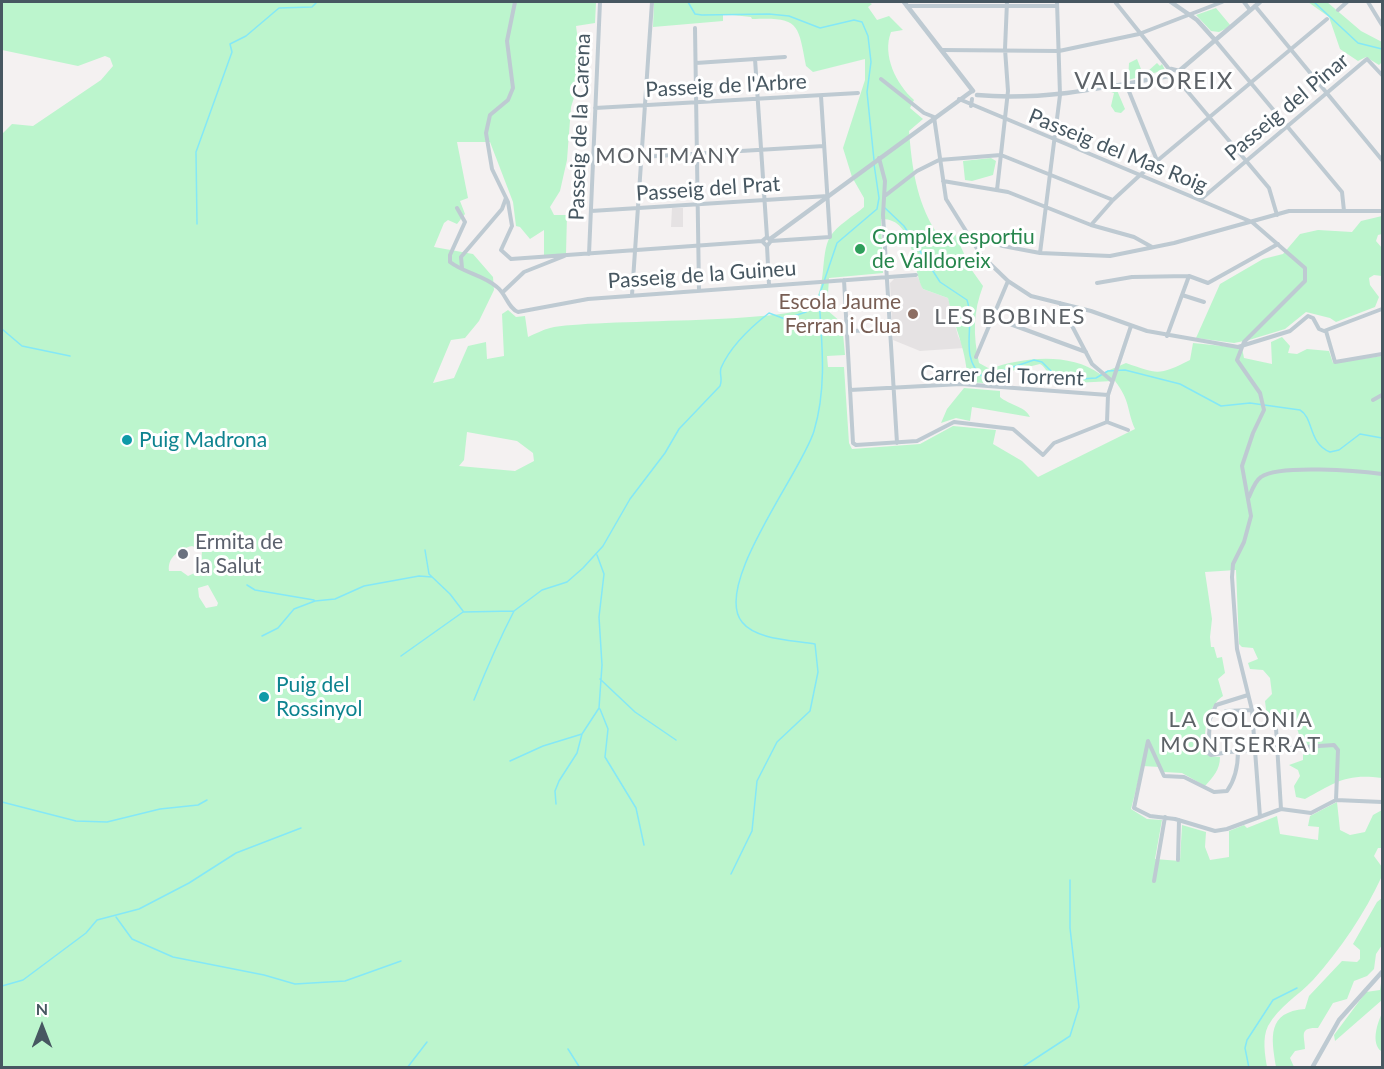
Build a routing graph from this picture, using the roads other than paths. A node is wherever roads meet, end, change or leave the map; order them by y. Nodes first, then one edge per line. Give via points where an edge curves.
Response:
1 (515, 2) edge
2 (600, 2) edge
3 (652, 2) edge
4 (1171, 2) edge
5 (1222, 2) edge
6 (1244, 2) edge
7 (1260, 2) edge
8 (1347, 2) edge
9 (1368, 2) edge
10 (1007, 3) edge
11 (1116, 3) dead end
12 (905, 4) edge
13 (1057, 4) edge
14 (1252, 8) junction
15 (1338, 10) dead end
16 (1190, 15) junction
17 (1328, 19) dead end
18 (1383, 24) edge
19 (695, 28) dead end
20 (1139, 34) junction
21 (1215, 40) junction
22 (1005, 49) junction
23 (942, 50) junction
24 (1291, 50) junction
25 (1059, 51) junction
26 (785, 57) dead end
27 (755, 59) junction
28 (696, 63) junction
29 (1170, 69) junction
30 (1179, 71) junction
31 (1383, 75) edge
32 (1168, 76) junction
33 (881, 79) dead end
34 (1177, 79) junction
35 (1126, 84) junction
36 (1250, 84) junction
37 (1326, 92) junction
38 (858, 93) dead end
39 (974, 95) junction
40 (1060, 95) junction
41 (821, 96) junction
42 (1008, 98) junction
43 (959, 99) junction
44 (757, 100) junction
45 (697, 103) junction
46 (645, 106) junction
47 (971, 106) junction
48 (595, 108) junction
49 (934, 117) junction
50 (1209, 118) junction
51 (1005, 120) junction
52 (1287, 127) junction
53 (1054, 141) junction
54 (824, 146) junction
55 (761, 150) junction
56 (697, 154) junction
57 (1001, 155) junction
58 (641, 157) junction
59 (877, 159) junction
60 (939, 160) junction
61 (1383, 160) edge
62 (1245, 161) junction
63 (1158, 163) junction
64 (1050, 174) junction
65 (1139, 176) junction
66 (943, 181) junction
67 (996, 190) junction
68 (885, 195) junction
69 (828, 196) junction
70 (507, 198) junction
71 (765, 200) junction
72 (1113, 200) junction
73 (1199, 201) junction
74 (698, 205) junction
75 (1046, 206) junction
76 (457, 208) dead end
77 (638, 209) junction
78 (1344, 210) junction
79 (1383, 211) edge
80 (591, 212) junction
81 (1277, 215) junction
82 (1252, 222) junction
83 (1091, 225) junction
84 (966, 235) junction
85 (769, 239) junction
86 (762, 242) junction
87 (1278, 244) junction
88 (699, 246) junction
89 (767, 246) junction
90 (1152, 247) junction
91 (636, 250) junction
92 (1040, 253) junction
93 (589, 254) junction
94 (567, 255) junction
95 (463, 269) junction
96 (916, 274) dead end
97 (886, 276) junction
98 (1189, 276) junction
99 (844, 280) junction
100 (1008, 281) junction
101 (1096, 283) dead end
102 (769, 285) junction
103 (699, 291) junction
104 (503, 292) junction
105 (1182, 295) junction
106 (632, 296) junction
107 (1204, 302) dead end
108 (1059, 303) junction
109 (1383, 309) edge
110 (991, 317) junction
111 (1131, 326) junction
112 (890, 330) junction
113 (1326, 330) junction
114 (846, 332) junction
115 (1167, 336) junction
116 (1242, 346) junction
117 (1086, 352) junction
118 (1383, 354) edge
119 (976, 357) dead end
120 (1112, 381) junction
121 (894, 388) junction
122 (850, 390) junction
123 (1108, 395) junction
124 (1383, 395) edge
125 (1372, 400) dead end
126 (1107, 422) junction
127 (1128, 430) dead end
128 (897, 443) junction
129 (1383, 474) edge
130 (1249, 497) junction
131 (1248, 695) junction
132 (1252, 710) junction
133 (1226, 711) dead end
134 (1276, 728) dead end
135 (1277, 748) junction
136 (1255, 750) junction
137 (1238, 751) junction
138 (1336, 800) junction
139 (1383, 802) edge
140 (1281, 809) junction
141 (1260, 816) junction
142 (1165, 817) junction
143 (1179, 820) junction
144 (1178, 860) dead end
145 (1154, 881) dead end
146 (1383, 972) edge
147 (1312, 1068) edge

1 - 70 street via 507,41 513,88 508,100 490,115 486,133 494,174
2 - 48 street, Passeig de la Carena
3 - 46 street
4 - 16 street
5 - 16 street
6 - 14 street
7 - 14 street
8 - 15 street
9 - 18 street
10 - 12 street
10 - 13 street
10 - 22 street
11 - 20 street
12 - 23 street
13 - 25 street
14 - 21 street
14 - 24 street
16 - 20 street
16 - 21 street
17 - 24 street
19 - 28 street
20 - 25 street
20 - 29 street
21 - 30 street
21 - 36 street
22 - 23 street
22 - 25 street
22 - 42 street
23 - 39 street
24 - 36 street
24 - 37 street
25 - 40 street
26 - 27 street
27 - 28 street
27 - 44 street
28 - 45 street
29 - 30 street
29 - 32 street
30 - 34 street
31 - 37 street, Passeig del Pinar via 1367,59
32 - 34 street
32 - 35 street
33 - 49 street
34 - 50 street
35 - 40 street
35 - 63 street
36 - 50 street
36 - 52 street
37 - 52 street, Passeig del Pinar
37 - 61 street
38 - 41 street, Passeig de l'Arbre
39 - 42 street
39 - 43 street
39 - 47 street
40 - 42 street
40 - 53 street
41 - 44 street, Passeig de l'Arbre
41 - 54 street
42 - 51 street
43 - 47 street, Passeig del Mas Roig
43 - 49 street
44 - 45 street, Passeig de l'Arbre
44 - 55 street
45 - 46 street, Passeig de l'Arbre
45 - 56 street
46 - 48 street, Passeig de l'Arbre
46 - 58 street
47 - 51 street, Passeig del Mas Roig
48 - 80 street, Passeig de la Carena
49 - 59 street
49 - 60 street
50 - 62 street
50 - 63 street
51 - 53 street, Passeig del Mas Roig
51 - 57 street
52 - 62 street, Passeig del Pinar
52 - 78 street via 1342,192
53 - 64 street
53 - 65 street, Passeig del Mas Roig
54 - 55 street
54 - 69 street
55 - 56 street
55 - 71 street
56 - 58 street
56 - 74 street
57 - 60 street
57 - 64 street
57 - 67 street
58 - 77 street
59 - 68 street via 884,170
59 - 69 street
60 - 66 street
60 - 68 street
62 - 73 street, Passeig del Pinar
62 - 81 street via 1269,188
63 - 65 street
64 - 72 street
64 - 75 street
65 - 72 street
65 - 73 street, Passeig del Mas Roig
66 - 67 street
66 - 84 street via 946,199
67 - 75 street
68 - 97 street
69 - 71 street, Passeig del Prat
69 - 85 street
69 - 85 street via 830,237
70 - 94 street via 512,226 501,250 506,257
70 - 95 street via 461,257
71 - 74 street, Passeig del Prat
71 - 85 street
72 - 83 street
73 - 82 street, Passeig del Mas Roig
74 - 77 street, Passeig del Prat
74 - 88 street
75 - 83 street
75 - 92 street
76 - 95 street via 465,222 449,260
77 - 80 street, Passeig del Prat
77 - 91 street
78 - 79 street
78 - 81 street via 1297,210
80 - 93 street, Passeig de la Carena
81 - 82 street
82 - 87 street, Passeig del Mas Roig
82 - 90 street
83 - 90 street via 1134,237
84 - 92 street
84 - 100 street
85 - 86 street
85 - 89 street
86 - 88 street
86 - 89 street
87 - 98 street via 1208,283
87 - 116 street, Passeig del Mas Roig via 1305,268 1305,281
88 - 91 street
88 - 103 street
89 - 102 street
90 - 92 street via 1110,256
91 - 93 street
91 - 106 street
93 - 94 street
94 - 104 street via 524,272
95 - 104 street
96 - 97 street, Passeig de la Guineu
97 - 99 street, Passeig de la Guineu
97 - 112 street
98 - 101 street via 1132,277
98 - 105 street
99 - 102 street, Passeig de la Guineu
99 - 114 street
100 - 108 street via 1031,296
100 - 110 street
102 - 103 street, Passeig de la Guineu
103 - 106 street, Passeig de la Guineu
104 - 106 street, Passeig de la Guineu via 518,312 588,299
105 - 107 street
105 - 115 street
108 - 111 street
108 - 117 street
109 - 113 street
110 - 117 street
110 - 119 street
111 - 115 street
111 - 120 street
112 - 114 street
112 - 121 street
113 - 116 street via 1319,329 1308,316 1290,331
113 - 118 street via 1335,362
114 - 122 street
115 - 116 street
116 - 130 street via 1237,360 1260,393 1264,410 1242,466
117 - 120 street via 1092,364
120 - 123 street
121 - 122 street, Carrer del Torrent
121 - 123 street, Carrer del Torrent via 961,384
121 - 128 street
122 - 128 street via 853,443
123 - 126 street
124 - 125 street
126 - 127 street
126 - 128 street via 1054,443 1043,455 1013,429 954,422 917,441
129 - 130 street via 1334,468 1266,474
130 - 131 street via 1250,520 1232,577 1237,649
131 - 132 street
131 - 137 street via 1216,705 1210,719 1209,753
132 - 133 street
132 - 136 street
134 - 135 street
135 - 136 street
135 - 138 street via 1338,747
135 - 140 street
136 - 137 street
136 - 141 street
137 - 142 street via 1232,784 1227,791 1218,793 1184,777 1164,776 1148,741 1134,808 1150,816
138 - 139 street
138 - 140 street via 1311,813
140 - 141 street
141 - 143 street via 1215,831
142 - 143 street
142 - 145 street
143 - 144 street
146 - 147 street via 1339,1020

